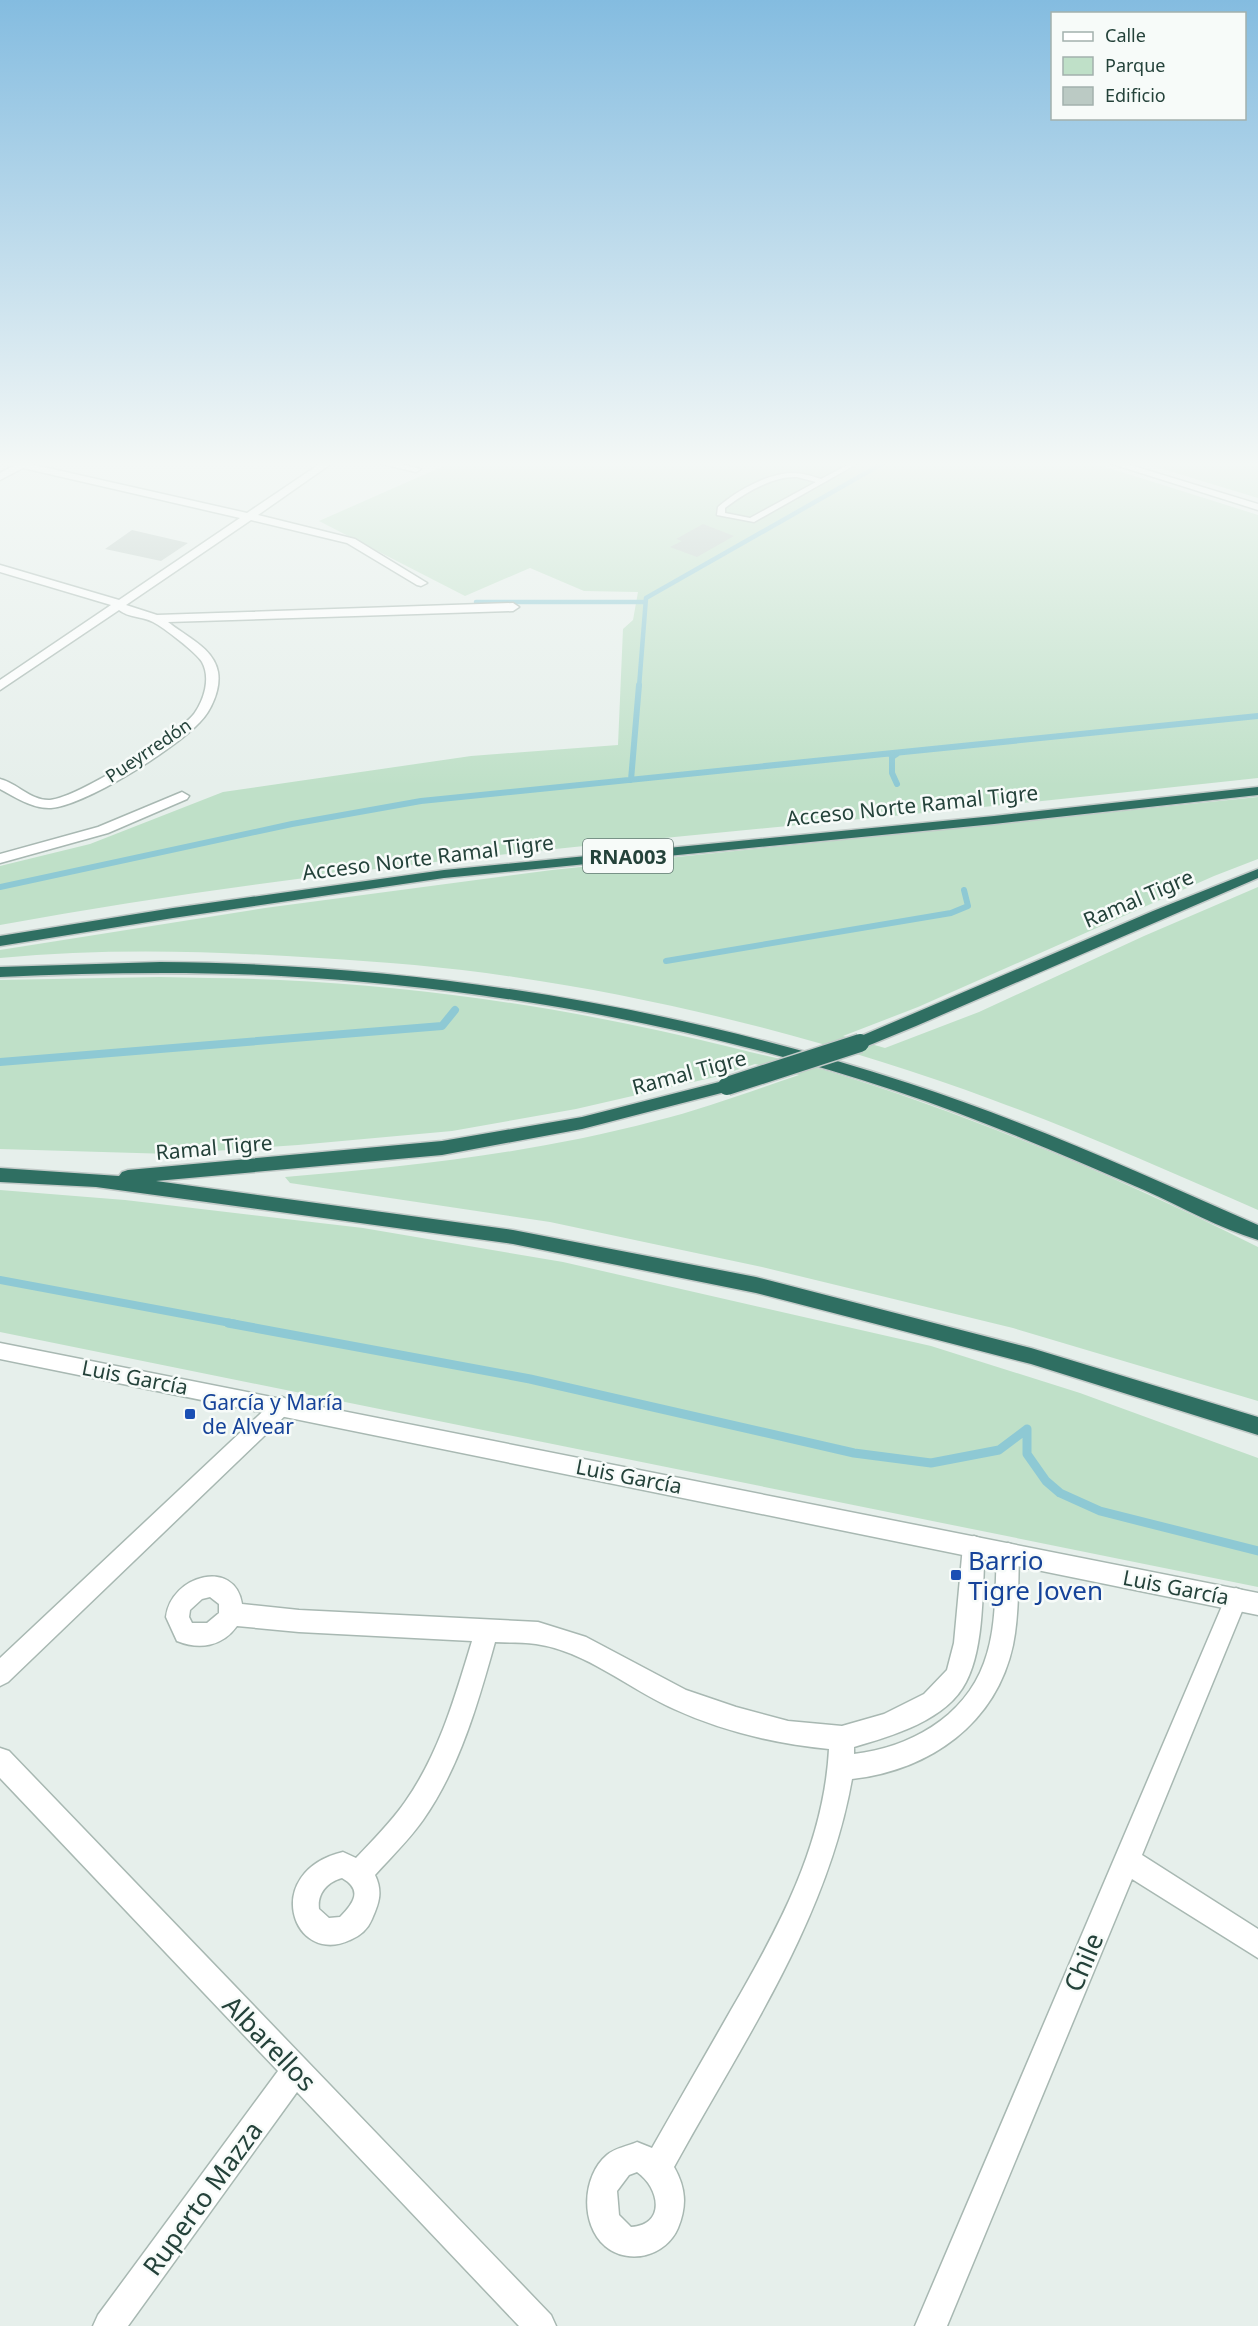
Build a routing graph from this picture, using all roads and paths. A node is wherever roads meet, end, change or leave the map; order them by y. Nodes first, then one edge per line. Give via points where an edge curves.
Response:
1 (5, 570) edge
2 (170, 570) edge
3 (399, 570) edge
4 (421, 583) dead end
5 (118, 605) junction
6 (513, 607) dead end
7 (157, 619) junction
8 (0, 686) edge
9 (0, 783) edge
10 (1258, 791) edge
11 (182, 796) dead end
12 (0, 859) edge
13 (1258, 873) edge
14 (0, 941) edge
15 (0, 972) edge
16 (0, 1175) edge
17 (96, 1180) junction
18 (1258, 1233) edge
19 (0, 1351) edge
20 (282, 1406) junction
21 (1191, 1406) junction
22 (1258, 1426) edge
23 (1258, 1433) edge
24 (974, 1546) junction
25 (1008, 1553) junction
26 (1247, 1602) edge
27 (230, 1614) dead end
28 (487, 1629) junction
29 (0, 1674) edge
30 (842, 1738) junction
31 (0, 1760) edge
32 (843, 1768) junction
33 (1126, 1860) junction
34 (360, 1873) dead end
35 (1258, 1945) edge
36 (296, 2070) junction
37 (658, 2167) dead end
38 (109, 2326) edge
39 (540, 2326) edge
40 (931, 2326) edge

1 - 5 street, Pueyrredón
2 - 5 street
3 - 4 street
5 - 7 street, Pueyrredón
5 - 8 street
6 - 7 street, Pueyrredón
7 - 9 street, Pueyrredón via 198,650 212,671 206,705 195,720 179,734 61,803 37,802
10 - 14 highway, Acceso Norte Ramal Tigre / RNA003 via 444,874
11 - 12 street via 103,830
13 - 17 highway, Ramal Tigre, bridge via 1144,918 860,1043 727,1086 582,1123 442,1148
15 - 18 highway via 185,969 318,973 461,988 598,1010 746,1042 854,1072 989,1119
16 - 17 highway
17 - 21 highway via 513,1237 744,1282 1031,1356
19 - 20 street, Luis García
20 - 24 street, Luis García
20 - 29 street
21 - 22 highway
21 - 23 highway
24 - 25 street, Luis García
24 - 30 street via 966,1643 957,1676 933,1702 887,1725
25 - 26 street, Luis García
25 - 32 street via 1000,1648 981,1695 960,1721 932,1743 887,1761
26 - 33 street, Chile
27 - 28 street via 298,1621
28 - 30 street via 538,1634 578,1645 681,1700 736,1719 788,1733
28 - 34 street via 460,1725 439,1771 418,1806
30 - 32 street
31 - 36 street, Albarellos
32 - 37 street via 812,1879 778,1956
33 - 35 street
33 - 40 street, Chile
36 - 38 street, Ruperto Mazza
36 - 39 street, Albarellos

